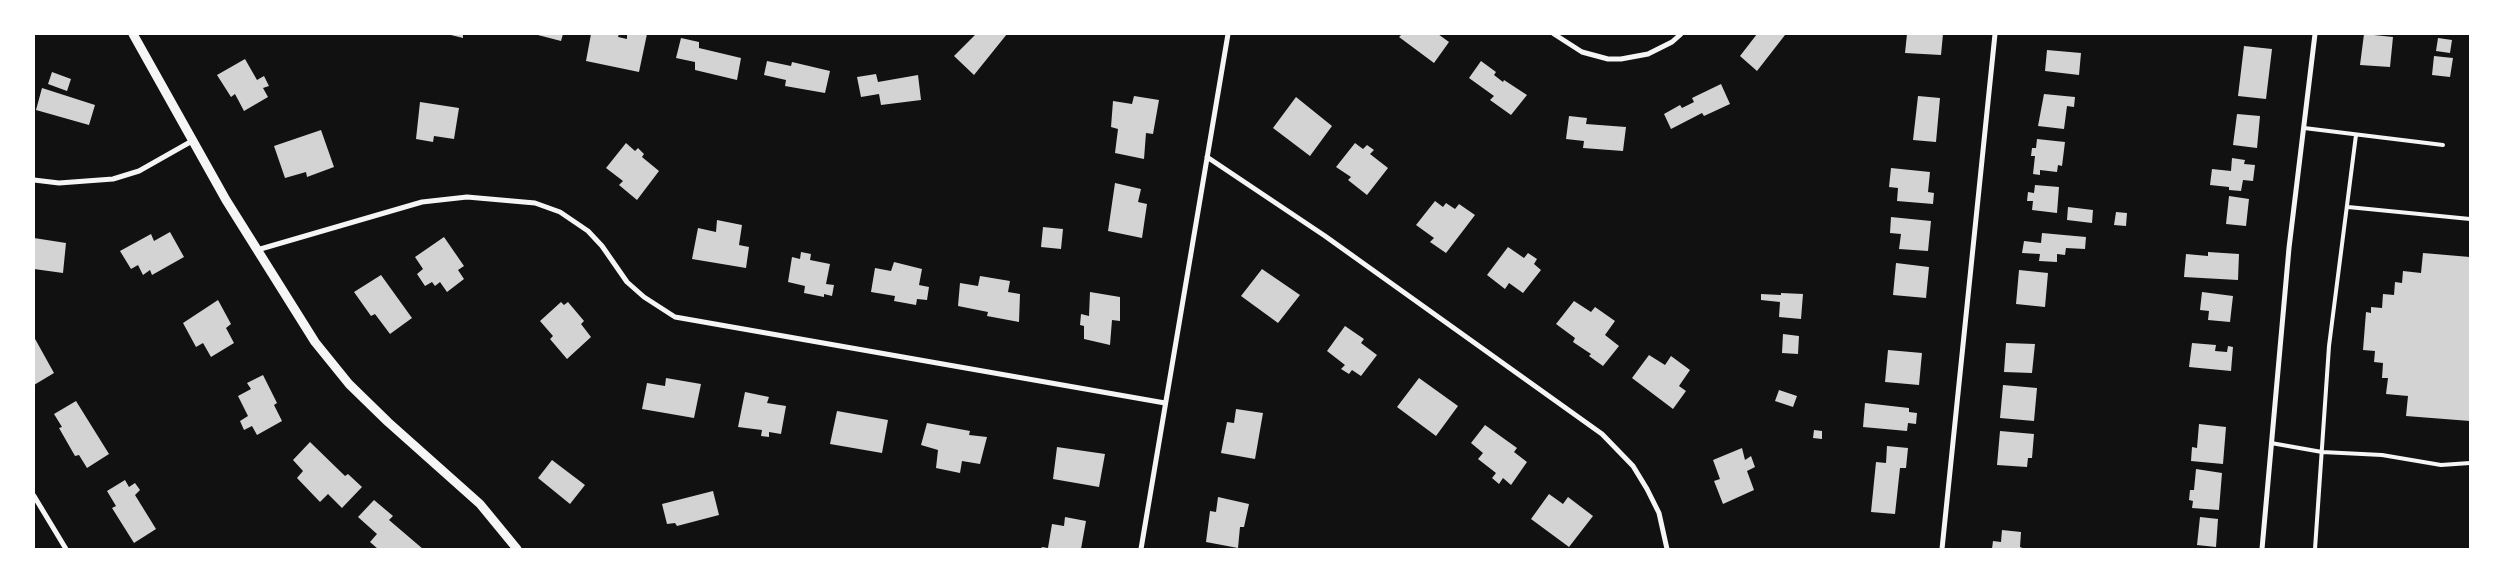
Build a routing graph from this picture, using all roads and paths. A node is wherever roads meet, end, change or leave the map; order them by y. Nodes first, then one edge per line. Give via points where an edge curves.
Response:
1 (133, 34) edge
2 (1228, 34) edge
3 (1554, 34) edge
4 (1681, 34) edge
5 (1995, 34) edge
6 (2315, 34) edge
7 (2304, 128) junction
8 (2356, 135) junction
9 (192, 141) junction
10 (2442, 145) dead end
11 (1207, 157) junction
12 (34, 180) edge
13 (2348, 207) junction
14 (2470, 219) edge
15 (258, 250) junction
16 (1165, 403) junction
17 (2271, 443) junction
18 (2322, 452) junction
19 (2470, 463) edge
20 (34, 496) edge
21 (66, 549) edge
22 (517, 549) edge
23 (1141, 549) edge
24 (1667, 549) edge
25 (1942, 549) edge
26 (2262, 549) edge
27 (2315, 549) edge

1 - 9 street
2 - 11 street
3 - 4 street via 1582,52 1608,59 1648,54
5 - 25 street
6 - 7 street
7 - 8 lane
7 - 17 street
8 - 10 lane
8 - 13 lane
9 - 12 street via 139,171 113,178 59,184
9 - 15 street
11 - 16 street
11 - 24 street via 1325,236 1602,434 1633,466 1647,489 1659,514
13 - 14 lane
13 - 18 lane via 2329,346
15 - 16 street via 422,202 467,197 535,203 560,212 588,231 627,282 675,317
15 - 22 street via 315,342 349,384 480,504
16 - 23 street
17 - 18 lane
17 - 26 street
18 - 19 lane via 2382,455 2441,465
18 - 27 lane
20 - 21 street

